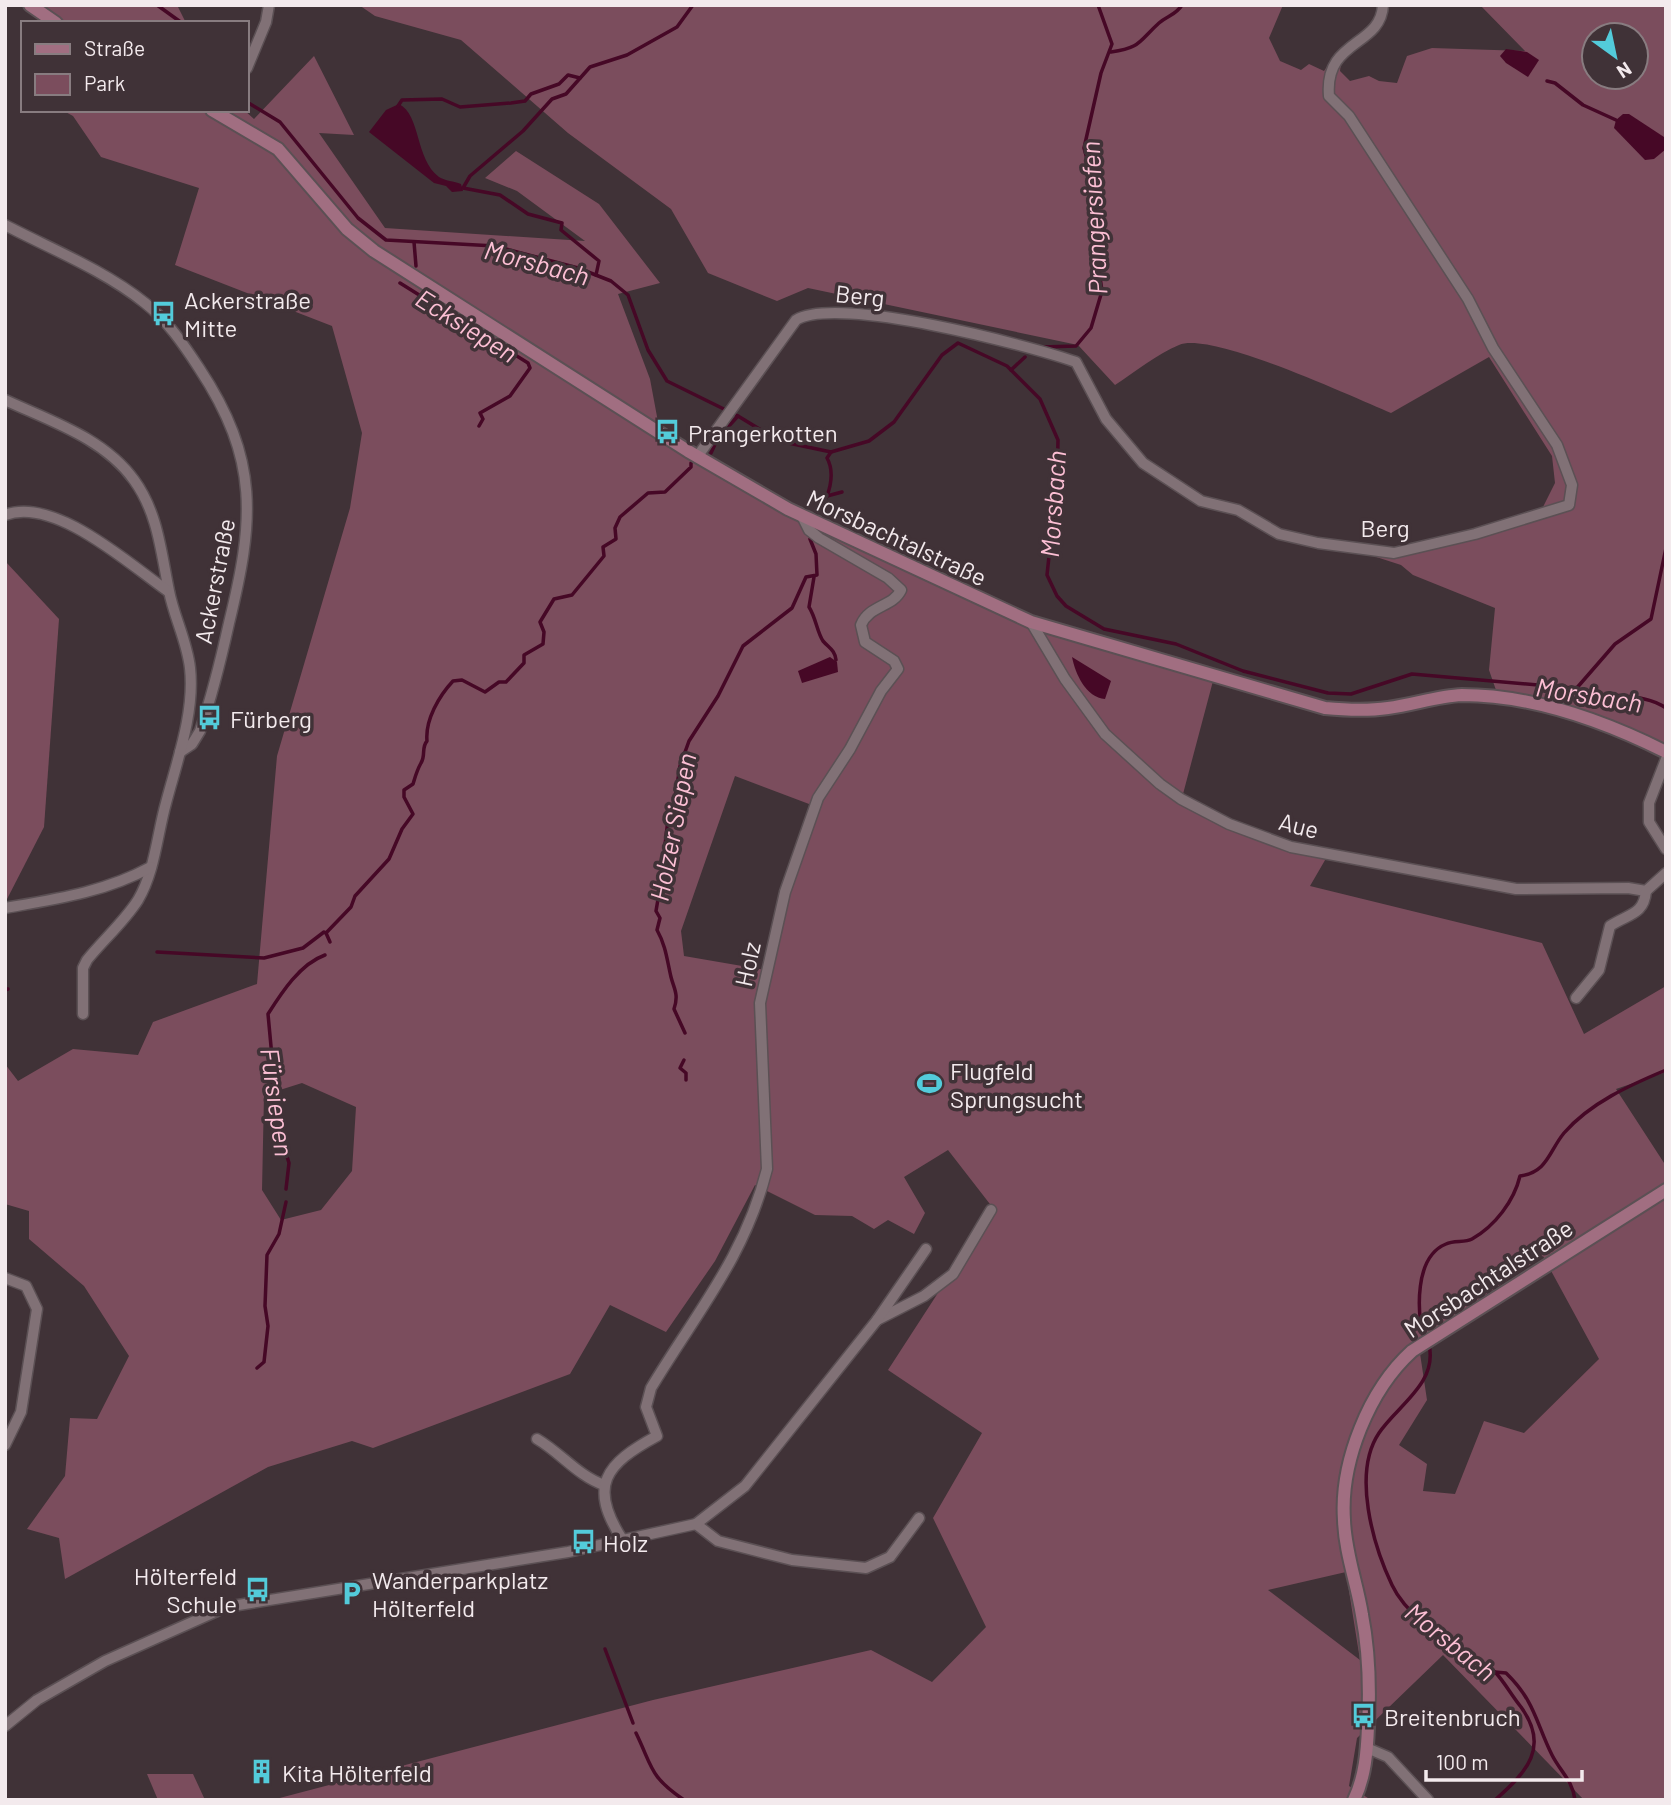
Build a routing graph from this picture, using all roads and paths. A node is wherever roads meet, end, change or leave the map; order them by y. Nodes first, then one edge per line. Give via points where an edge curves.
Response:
1 (30, 5) edge
2 (269, 5) edge
3 (1383, 5) edge
4 (53, 21) edge
5 (248, 66) edge
6 (219, 112) edge
7 (5, 225) edge
8 (5, 400) edge
9 (696, 457) junction
10 (5, 515) edge
11 (802, 516) junction
12 (169, 593) junction
13 (1031, 622) junction
14 (180, 752) junction
15 (1666, 752) edge
16 (1666, 758) edge
17 (1666, 849) edge
18 (151, 867) junction
19 (1666, 873) edge
20 (1646, 891) junction
21 (5, 908) edge
22 (1576, 998) dead end
23 (83, 1014) dead end
24 (1666, 1190) edge
25 (991, 1210) dead end
26 (926, 1249) dead end
27 (5, 1278) edge
28 (877, 1320) junction
29 (537, 1439) dead end
30 (5, 1445) edge
31 (604, 1485) junction
32 (919, 1518) dead end
33 (696, 1524) junction
34 (622, 1539) junction
35 (5, 1726) edge
36 (1367, 1748) junction
37 (1354, 1800) edge
38 (1428, 1800) edge

1 - 4 main road
2 - 5 street
3 - 9 street, Berg via 1380,22 1336,59 1327,75 1329,96 1349,116 1557,445 1572,485 1569,505 1411,551 1366,551 1279,534 1238,510 1201,501 1152,470 1106,419 1076,362 966,331 822,312 796,320
6 - 9 main road, Morsbachtalstraße via 287,158 347,229 374,251
7 - 14 street, Ackerstraße via 127,290 160,316 203,374 241,452 249,520 238,588 200,731
8 - 12 street via 92,441 134,479 157,530
9 - 11 main road, Morsbachtalstraße
10 - 12 street via 42,512 63,521
11 - 13 main road, Morsbachtalstraße
11 - 31 street, Holz via 819,538 901,590 873,609 861,625 865,642 894,660 898,669 818,798 785,892 760,1003 767,1169 763,1187 730,1267 651,1388 646,1407 657,1436 623,1460
12 - 14 street via 190,667
13 - 15 main road, Morsbachtalstraße via 1325,708 1387,708 1460,695 1496,697 1592,720
13 - 20 street, Aue via 1105,734 1160,784 1229,824 1291,847 1516,889
14 - 18 street
16 - 17 street via 1649,803 1649,822
18 - 21 street via 96,891
18 - 23 street via 132,908 83,968
19 - 20 street
20 - 22 street via 1640,911 1611,926 1599,970
24 - 36 main road, Morsbachtalstraße via 1420,1345 1401,1361 1377,1395 1357,1443 1345,1491 1346,1546 1368,1665
25 - 28 street via 953,1274 924,1296
26 - 28 street
27 - 30 street via 26,1286 37,1309 20,1412
28 - 33 street via 745,1486
29 - 31 street via 582,1475
31 - 34 street via 604,1506
32 - 33 street via 890,1557 866,1568 792,1560 718,1541
33 - 34 street
34 - 35 street via 557,1554 226,1607 105,1661 37,1700
36 - 37 main road, Morsbachtalstraße
36 - 38 street via 1388,1757

